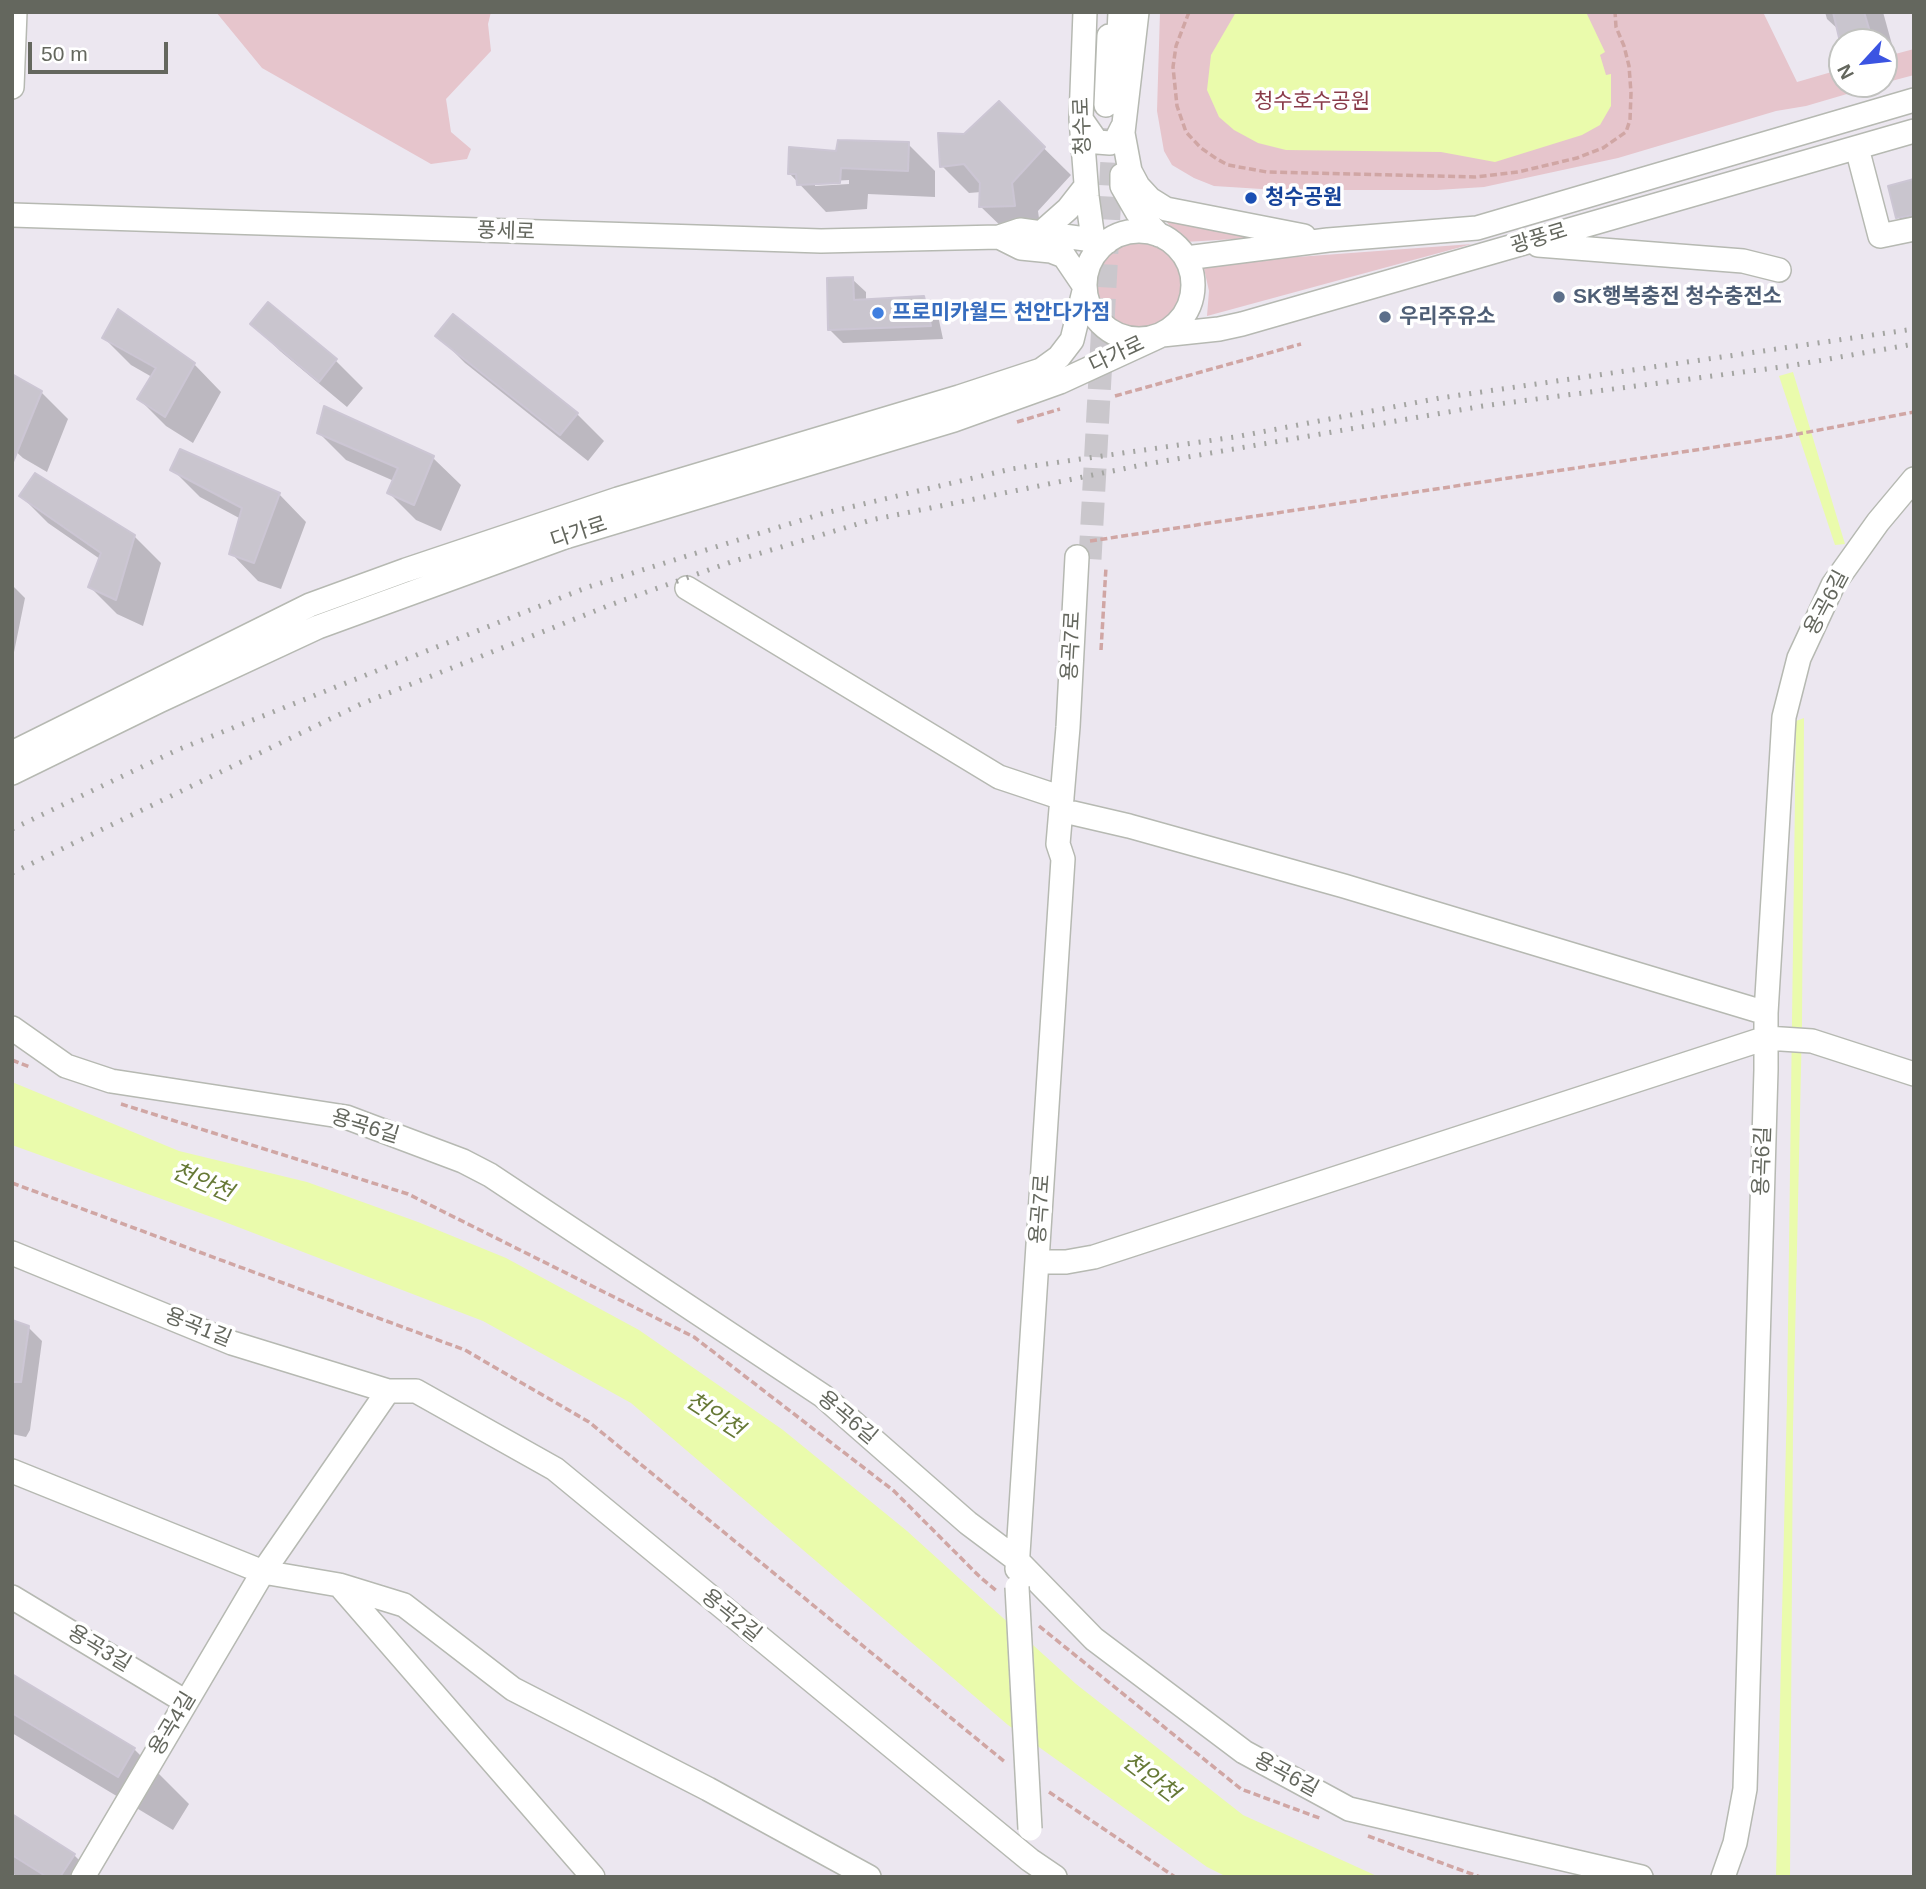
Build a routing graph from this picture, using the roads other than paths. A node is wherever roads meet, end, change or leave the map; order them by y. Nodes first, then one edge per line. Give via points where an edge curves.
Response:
1 (15, 12) edge
2 (1085, 12) edge
3 (1109, 12) edge
4 (1120, 12) edge
5 (1137, 12) edge
6 (12, 87) edge
7 (1914, 100) edge
8 (1115, 113) junction
9 (1081, 119) junction
10 (1914, 131) edge
11 (1857, 148) junction
12 (1086, 186) junction
13 (12, 215) edge
14 (1914, 229) edge
15 (1042, 232) junction
16 (1158, 235) junction
17 (999, 237) junction
18 (1328, 240) junction
19 (1524, 243) junction
20 (1098, 245) junction
21 (1186, 258) junction
22 (1779, 270) dead end
23 (1086, 287) junction
24 (1242, 324) junction
25 (1162, 335) junction
26 (1060, 382) junction
27 (1914, 479) edge
28 (1090, 556) tunnel mouth
29 (687, 588) dead end
30 (12, 753) edge
31 (12, 773) edge
32 (1067, 806) junction
33 (1766, 1013) junction
34 (12, 1028) edge
35 (1772, 1039) junction
36 (1914, 1074) edge
37 (12, 1253) edge
38 (1037, 1262) junction
39 (388, 1391) junction
40 (12, 1471) edge
41 (1016, 1559) junction
42 (263, 1572) junction
43 (340, 1585) junction
44 (12, 1597) edge
45 (187, 1702) junction
46 (1025, 1868) edge
47 (83, 1877) edge
48 (593, 1877) edge
49 (869, 1877) edge
50 (1055, 1877) edge
51 (1641, 1877) edge
52 (1723, 1877) edge

1 - 6 street
2 - 9 street, 청수로
3 - 8 street
4 - 8 street
5 - 8 street, 청수로
7 - 18 street, 광풍로 via 1477,228
8 - 9 street via 1116,140 1110,143 1097,142
8 - 16 street via 1122,186
8 - 18 street via 1130,171 1150,199 1166,209
9 - 12 street, 청수로
10 - 11 street, 광풍로
11 - 14 street via 1880,236
11 - 19 street, 광풍로
12 - 15 street
12 - 20 street, 청수로
13 - 17 street, 풍세로 via 821,242
15 - 17 street, 풍세로 via 1020,230
15 - 20 street, 풍세로
16 - 20 street via 1141,231
16 - 21 street
17 - 23 street, 풍세로 via 1021,248 1064,256
18 - 21 street, 광풍로
19 - 22 street via 1743,261
19 - 24 street, 광풍로
20 - 23 street
21 - 25 street via 1193,284 1188,310
23 - 25 street via 1098,320 1111,331 1127,338
23 - 30 street, 다가로 via 1072,340 1041,370 618,499 310,605
24 - 25 street, 광풍로
24 - 26 street
25 - 26 street, 다가로
26 - 31 street, 다가로 via 954,420 565,537 318,627
27 - 33 street, 용곡6길 via 1833,585 1798,658 1784,717
28 - 32 street, 용곡7로
29 - 32 street via 999,777
32 - 33 street
32 - 38 street, 용곡7로 via 1071,845 1063,859
33 - 35 street, 용곡6길
34 - 41 street, 용곡6길 via 66,1066 111,1081 346,1117 463,1161 823,1396
35 - 36 street via 1812,1041
35 - 38 street via 1094,1257
35 - 52 street, 용곡6길 via 1745,1789
37 - 39 street, 용곡1길 via 232,1343
38 - 41 street, 용곡7로
39 - 42 street, 용곡4길
39 - 46 street, 용곡2길 via 416,1391 555,1469
40 - 42 street
41 - 46 street, 용곡7로, bridge via 1009,1591 1030,1829
41 - 51 street, 용곡6길 via 1094,1639 1233,1744 1349,1809
42 - 43 street
42 - 45 street, 용곡4길
43 - 48 street
43 - 49 street via 404,1605 513,1689
44 - 45 street, 용곡3길
45 - 47 street, 용곡4길
46 - 50 street, 용곡2길

